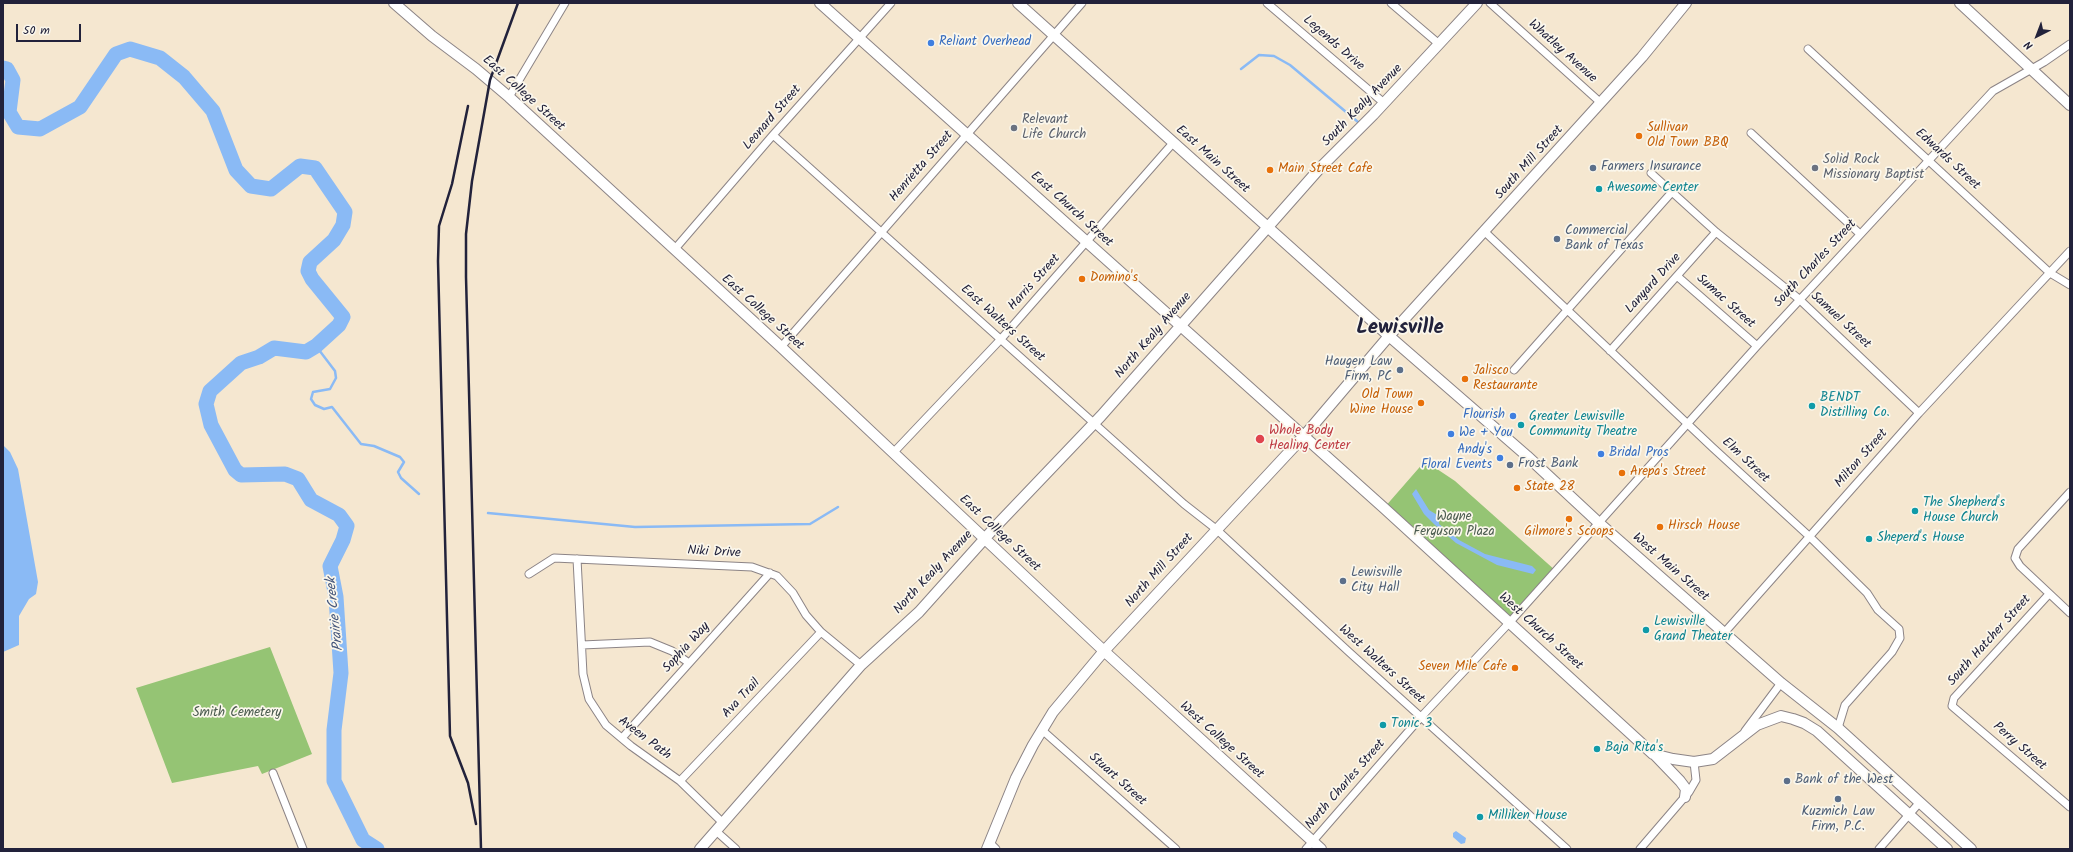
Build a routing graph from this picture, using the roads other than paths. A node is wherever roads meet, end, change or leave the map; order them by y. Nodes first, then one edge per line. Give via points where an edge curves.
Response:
1 (394, 3) edge
2 (565, 3) edge
3 (820, 3) edge
4 (891, 3) edge
5 (1018, 3) edge
6 (1082, 3) edge
7 (1267, 3) edge
8 (1391, 3) edge
9 (1477, 3) edge
10 (1490, 3) edge
11 (1686, 3) edge
12 (1960, 3) edge
13 (1055, 35) junction
14 (859, 38) junction
15 (1440, 44) junction
16 (2070, 44) edge
17 (1808, 49) dead end
18 (2031, 68) junction
19 (509, 97) junction
20 (1384, 103) junction
21 (1601, 103) junction
22 (2070, 105) edge
23 (1751, 133) dead end
24 (967, 134) junction
25 (773, 135) junction
26 (1173, 143) junction
27 (1928, 159) junction
28 (1651, 173) dead end
29 (1672, 192) junction
30 (1268, 227) junction
31 (881, 232) junction
32 (1485, 232) junction
33 (1716, 232) junction
34 (1860, 234) junction
35 (1087, 242) junction
36 (674, 250) junction
37 (2070, 251) edge
38 (2050, 273) junction
39 (1678, 276) junction
40 (2070, 285) edge
41 (1799, 299) junction
42 (1567, 310) junction
43 (1180, 326) junction
44 (1390, 336) junction
45 (1001, 339) junction
46 (1757, 346) junction
47 (781, 347) junction
48 (1610, 351) junction
49 (1514, 370) dead end
50 (1919, 413) junction
51 (1093, 422) junction
52 (1687, 424) junction
53 (1304, 436) junction
54 (894, 452) junction
55 (2070, 492) edge
56 (1599, 523) junction
57 (1216, 529) junction
58 (1810, 537) junction
59 (985, 538) junction
60 (577, 559) junction
61 (770, 573) junction
62 (528, 574) dead end
63 (2049, 594) junction
64 (2070, 613) edge
65 (1510, 622) junction
66 (821, 632) junction
67 (1724, 632) junction
68 (582, 645) junction
69 (1104, 651) junction
70 (689, 663) junction
71 (861, 665) junction
72 (1782, 683) junction
73 (1952, 706) joint
74 (1421, 717) junction
75 (1838, 728) junction
76 (1042, 730) junction
77 (622, 738) junction
78 (1736, 742) junction
79 (1653, 754) junction
80 (1694, 762) junction
81 (273, 773) dead end
82 (680, 781) junction
83 (1685, 797) junction
84 (1920, 802) junction
85 (2070, 807) edge
86 (1910, 816) junction
87 (723, 823) junction
88 (716, 831) junction
89 (1313, 841) junction
90 (991, 847) edge
91 (303, 849) edge
92 (700, 849) edge
93 (736, 849) edge
94 (1176, 849) edge
95 (1306, 849) edge
96 (1321, 849) edge
97 (1568, 849) edge
98 (1640, 849) edge
99 (1880, 849) edge
100 (1947, 849) edge
101 (1971, 849) edge

1 - 19 main road, East College Street
2 - 19 street
3 - 14 main road, East Church Street
4 - 14 street, Leonard Street
5 - 13 main road, East Main Street
6 - 13 street, Henrietta Street
7 - 20 street, Legends Drive
8 - 15 street
9 - 15 main road, South Kealy Avenue
10 - 21 street, Whatley Avenue
11 - 21 main road, South Mill Street via 1642,58
12 - 18 main road
13 - 24 street, Henrietta Street
13 - 26 main road, East Main Street
14 - 24 main road, East Church Street
14 - 25 street, Leonard Street
15 - 20 main road, South Kealy Avenue
16 - 18 street, South Charles Street
17 - 27 street, Edwards Street
18 - 22 main road
18 - 27 street, South Charles Street via 1993,91
19 - 36 main road, East College Street
20 - 30 main road, South Kealy Avenue via 1320,168
21 - 32 main road, South Mill Street
23 - 34 street
24 - 31 street, Henrietta Street
24 - 35 main road, East Church Street
25 - 31 street, East Walters Street
25 - 36 street, Leonard Street
26 - 30 main road, East Main Street
26 - 35 street, Harris Street
27 - 34 street, South Charles Street
27 - 38 street, Edwards Street
28 - 29 street, Samuel Street
29 - 33 street, Samuel Street
29 - 42 street
30 - 43 main road, North Kealy Avenue
30 - 44 main road, East Main Street
31 - 45 street, East Walters Street
31 - 47 street, Henrietta Street
32 - 42 street, Elm Street
32 - 44 main road, South Mill Street
33 - 39 street, Lanyard Drive
33 - 41 street, Samuel Street
34 - 41 street, South Charles Street
35 - 43 main road, East Church Street
35 - 45 street, Harris Street
36 - 47 main road, East College Street
37 - 38 street, Milton Street
38 - 40 street, Edwards Street
38 - 50 street, Milton Street
39 - 46 street, Sumac Street
39 - 48 street, Lanyard Drive
41 - 46 street, South Charles Street
41 - 50 street, Samuel Street
42 - 48 street, Elm Street
42 - 49 street
43 - 51 main road, North Kealy Avenue
43 - 53 main road, East Church Street
44 - 53 main road, North Mill Street
44 - 56 main road, West Main Street
45 - 51 street, East Walters Street
45 - 54 street, Harris Street
46 - 52 street, South Charles Street
47 - 54 main road, East College Street
48 - 52 street, Elm Street
50 - 58 street, Milton Street
51 - 57 street, East Walters Street via 1184,504
51 - 59 main road, North Kealy Avenue
52 - 56 street, South Charles Street
52 - 58 street, Elm Street
53 - 57 main road, North Mill Street
53 - 65 main road, West Church Street
54 - 59 main road, East College Street
55 - 63 street via 2018,549 2015,558
56 - 65 street, North Charles Street
56 - 67 main road, West Main Street
57 - 69 main road, North Mill Street
57 - 74 street, West Walters Street
58 - 67 street, Milton Street
58 - 75 street, Elm Street via 1867,593 1878,610 1899,629 1900,638 1892,652 1845,705
59 - 69 main road, East College Street
59 - 71 main road, North Kealy Avenue via 919,612
60 - 61 street, Niki Drive via 752,567
60 - 62 street, Niki Drive via 554,558
60 - 68 street, Aveen Path
61 - 66 street, Niki Drive via 777,576 793,593 806,615
61 - 70 street, Sophia Way
63 - 64 street
63 - 73 street, South Hatcher Street via 1954,698
65 - 74 street, North Charles Street
65 - 79 main road, West Church Street
66 - 71 street, Niki Drive
66 - 82 street, Ava Trail
67 - 72 main road, West Main Street
68 - 70 street via 650,642 672,651
68 - 77 street, Aveen Path via 583,674 589,699 606,725
69 - 76 main road, North Mill Street via 1053,712
69 - 89 main road, West College Street
70 - 77 street, Sophia Way
71 - 87 main road, North Kealy Avenue
72 - 75 main road, West Main Street
72 - 78 street
73 - 85 street, Perry Street
74 - 89 street, North Charles Street
74 - 97 street, West Walters Street
75 - 84 main road, West Main Street
76 - 90 main road, North Mill Street via 1016,778
76 - 94 street, Stuart Street
77 - 82 street, Aveen Path
78 - 80 main road, West Church Street via 1713,759
78 - 86 main road, West Church Street via 1757,725 1780,716 1804,723 1817,731
79 - 80 main road, West Church Street
79 - 83 main road via 1686,789
80 - 83 street via 1696,780
81 - 91 street
82 - 87 street, Aveen Path
83 - 98 street
84 - 86 street
84 - 101 main road, West Main Street
86 - 99 street
86 - 100 main road
87 - 88 main road, North Kealy Avenue
88 - 92 main road, North Kealy Avenue
88 - 93 street
89 - 95 street, North Charles Street
89 - 96 main road, West College Street

